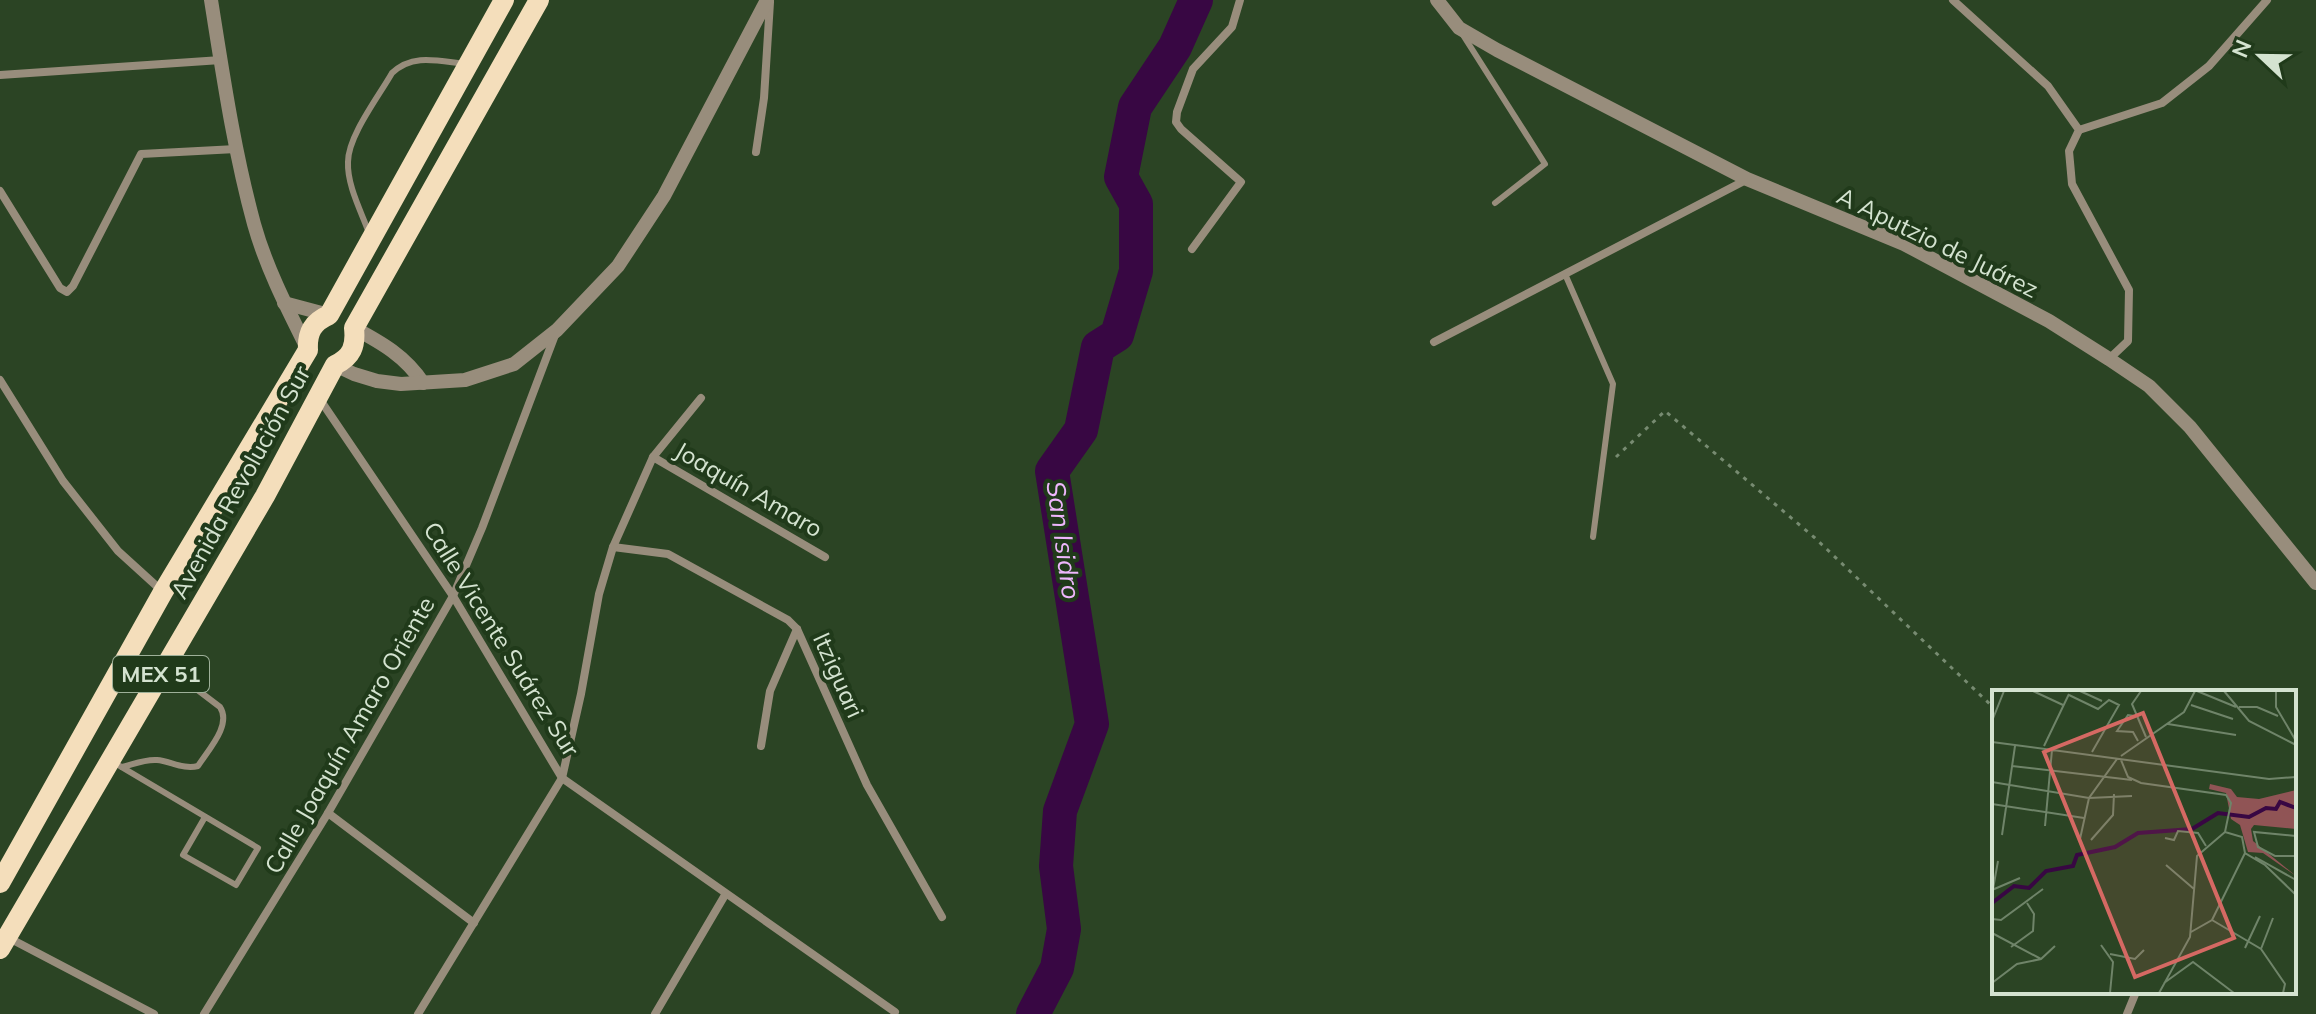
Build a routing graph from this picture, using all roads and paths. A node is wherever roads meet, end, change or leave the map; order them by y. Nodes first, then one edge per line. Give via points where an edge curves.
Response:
1 (211, 0) edge
2 (504, 0) edge
3 (539, 0) edge
4 (769, 0) edge
5 (1240, 0) edge
6 (1437, 0) edge
7 (1953, 0) edge
8 (2267, 0) edge
9 (1459, 28) junction
10 (221, 60) junction
11 (469, 64) junction
12 (0, 75) edge
13 (2079, 130) junction
14 (236, 149) junction
15 (756, 152) dead end
16 (1747, 179) junction
17 (0, 191) edge
18 (1495, 203) dead end
19 (371, 239) junction
20 (1192, 249) dead end
21 (1565, 274) junction
22 (284, 303) junction
23 (329, 315) junction
24 (354, 328) junction
25 (557, 330) junction
26 (1434, 342) dead end
27 (308, 350) junction
28 (2109, 359) junction
29 (335, 365) junction
30 (0, 380) edge
31 (423, 383) junction
32 (318, 397) junction
33 (701, 398) dead end
34 (653, 457) junction
35 (1602, 470) junction
36 (1593, 537) dead end
37 (613, 547) junction
38 (825, 557) dead end
39 (2316, 583) edge
40 (163, 592) junction
41 (453, 596) junction
42 (797, 629) junction
43 (166, 665) junction
44 (1992, 706) edge
45 (761, 746) dead end
46 (116, 764) junction
47 (562, 778) junction
48 (328, 813) junction
49 (205, 817) junction
50 (0, 883) edge
51 (725, 895) junction
52 (942, 917) dead end
53 (474, 923) junction
54 (3, 943) edge
55 (2135, 994) edge
56 (895, 1012) dead end
57 (154, 1014) edge
58 (204, 1014) edge
59 (418, 1014) edge
60 (655, 1014) edge
61 (2127, 1014) edge

1 - 10 street
2 - 11 main road, Avenida Revolución Sur / MEX 51
3 - 24 main road, Avenida Revolución Sur / MEX 51
4 - 15 street
4 - 25 street via 664,196 618,266
5 - 20 street via 1232,27 1193,69 1177,112 1181,129 1241,182
6 - 9 street, A Aputzio de Juárez
7 - 13 street via 2048,86
8 - 13 street via 2209,66 2162,103
9 - 16 street, A Aputzio de Juárez
9 - 18 lane via 1545,164
10 - 12 street
10 - 14 street
11 - 19 main road, Avenida Revolución Sur / MEX 51
11 - 19 lane via 413,59 401,65 351,144 349,176
13 - 28 street via 2069,151 2072,184 2129,290 2128,341
14 - 17 street via 141,154 67,292
14 - 22 street via 254,226
16 - 21 street
16 - 28 street, A Aputzio de Juárez via 1904,244
19 - 23 main road, Avenida Revolución Sur / MEX 51
21 - 26 street
21 - 35 lane via 1613,384
22 - 23 street
22 - 27 street
23 - 24 main road
23 - 27 main road, Avenida Revolución Sur / MEX 51 via 313,326
24 - 29 main road, Avenida Revolución Sur / MEX 51 via 354,347
24 - 31 street via 392,349
25 - 31 street via 514,364 465,380
25 - 41 street, Calle Joaquín Amaro Oriente
27 - 29 main road via 317,360
27 - 40 main road, Avenida Revolución Sur / MEX 51
28 - 39 street, A Aputzio de Juárez via 2149,386 2190,427
29 - 31 street via 377,381
29 - 32 main road, Avenida Revolución Sur / MEX 51
30 - 40 street via 63,481 118,551
32 - 41 street, Calle Vicente Suárez Sur
32 - 43 main road, Avenida Revolución Sur / MEX 51
33 - 34 street
34 - 37 street
34 - 38 street, Joaquín Amaro
35 - 36 lane
35 - 44 path via 1665,411 1815,538
37 - 42 street, Itziguari via 668,554
37 - 47 street
40 - 50 main road, Avenida Revolución Sur / MEX 51
41 - 47 street, Calle Vicente Suárez Sur
41 - 48 street, Calle Joaquín Amaro Oriente
42 - 45 street via 770,691
42 - 52 street, Itziguari via 867,785
43 - 46 main road, Avenida Revolución Sur / MEX 51
43 - 46 lane via 220,707 225,723 198,766 159,760
46 - 49 lane
46 - 54 main road, Avenida Revolución Sur / MEX 51
47 - 51 street, Calle Vicente Suárez Sur
47 - 53 street
48 - 53 street
48 - 58 street, Calle Joaquín Amaro Oriente
49 - 49 lane via 258,848 236,885 183,855
51 - 56 street, Calle Vicente Suárez Sur
51 - 60 street
53 - 59 street
54 - 57 street
55 - 61 street

